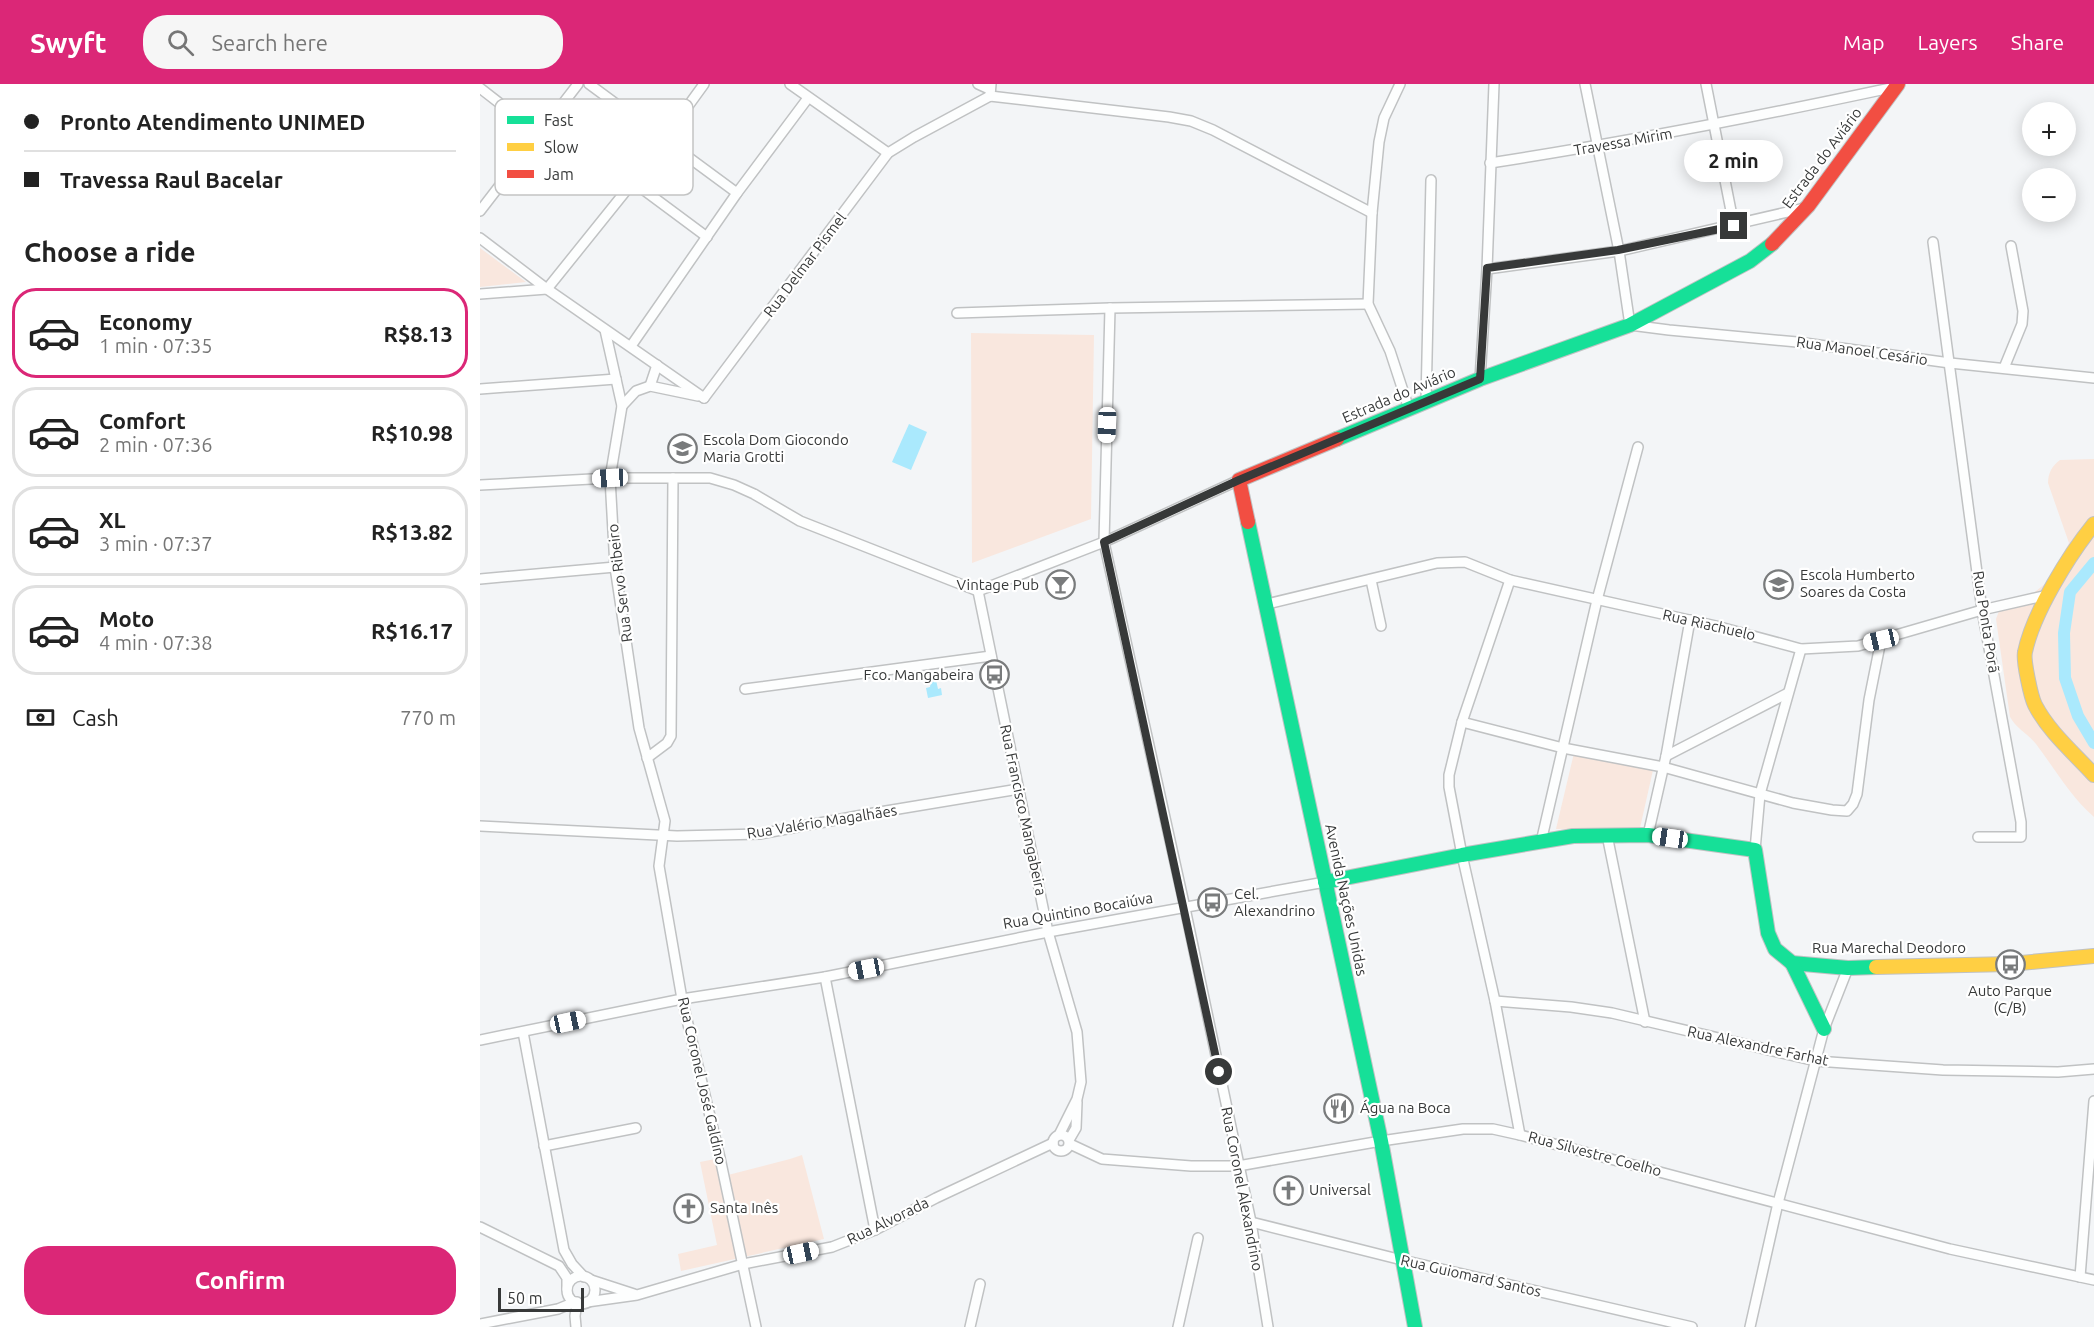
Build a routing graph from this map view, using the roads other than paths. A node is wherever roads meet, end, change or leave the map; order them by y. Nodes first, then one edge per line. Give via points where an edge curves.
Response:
1 (578, 84) edge
2 (589, 84) edge
3 (704, 84) edge
4 (790, 84) edge
5 (978, 84) edge
6 (1400, 84) edge
7 (1494, 84) edge
8 (1585, 84) edge
9 (1706, 84) edge
10 (1896, 86) edge
11 (480, 88) edge
12 (990, 90) edge
13 (808, 98) junction
14 (566, 99) edge
15 (610, 99) edge
16 (693, 99) edge
17 (495, 100) edge
18 (1713, 126) junction
19 (1598, 147) junction
20 (888, 153) junction
21 (693, 159) edge
22 (1490, 163) junction
23 (1431, 180) dead end
24 (495, 191) edge
25 (737, 193) junction
26 (623, 195) edge
27 (650, 195) edge
28 (1808, 208) junction
29 (480, 211) edge
30 (1372, 213) junction
31 (1734, 226) junction
32 (706, 237) junction
33 (480, 238) edge
34 (1933, 242) dead end
35 (2011, 246) dead end
36 (1618, 250) junction
37 (1487, 268) junction
38 (547, 290) junction
39 (480, 294) edge
40 (1368, 304) junction
41 (1110, 308) junction
42 (957, 313) dead end
43 (1630, 325) junction
44 (605, 330) junction
45 (631, 346) junction
46 (1950, 363) junction
47 (657, 365) junction
48 (2004, 368) junction
49 (2094, 378) edge
50 (616, 379) junction
51 (1480, 379) junction
52 (650, 386) junction
53 (480, 389) edge
54 (704, 398) junction
55 (1426, 402) junction
56 (622, 406) junction
57 (1409, 409) junction
58 (1638, 447) dead end
59 (610, 478) junction
60 (673, 478) junction
61 (1239, 480) junction
62 (480, 484) edge
63 (2094, 524) edge
64 (1104, 542) junction
65 (615, 567) junction
66 (480, 579) edge
67 (1371, 580) junction
68 (1510, 580) junction
69 (978, 591) junction
70 (2048, 595) junction
71 (1597, 600) junction
72 (1267, 604) junction
73 (1982, 610) junction
74 (1690, 620) junction
75 (1381, 626) dead end
76 (1881, 640) junction
77 (1801, 649) junction
78 (991, 656) junction
79 (746, 689) dead end
80 (1788, 693) junction
81 (1462, 722) junction
82 (1563, 748) junction
83 (1666, 756) junction
84 (647, 758) junction
85 (1663, 767) junction
86 (2094, 775) edge
87 (1019, 789) junction
88 (1760, 794) junction
89 (480, 826) edge
90 (663, 835) junction
91 (1606, 835) junction
92 (1648, 835) junction
93 (1978, 837) dead end
94 (1541, 842) junction
95 (1755, 850) junction
96 (1462, 855) junction
97 (1325, 882) junction
98 (1185, 908) junction
99 (1048, 932) junction
100 (2094, 956) edge
101 (1792, 963) junction
102 (1848, 968) junction
103 (825, 977) junction
104 (682, 999) junction
105 (1496, 1001) junction
106 (1645, 1022) junction
107 (1824, 1029) junction
108 (523, 1032) junction
109 (480, 1040) edge
110 (1816, 1061) junction
111 (2094, 1069) edge
112 (1077, 1099) junction
113 (2094, 1101) edge
114 (636, 1128) dead end
115 (1520, 1135) junction
116 (1381, 1141) junction
117 (1069, 1142) junction
118 (1058, 1145) junction
119 (544, 1146) junction
120 (1087, 1154) junction
121 (1238, 1166) junction
122 (1778, 1203) junction
123 (1251, 1222) junction
124 (480, 1227) edge
125 (875, 1230) junction
126 (1198, 1238) dead end
127 (559, 1257) junction
128 (1402, 1260) junction
129 (743, 1264) junction
130 (2080, 1277) junction
131 (588, 1278) junction
132 (2094, 1280) edge
133 (980, 1284) dead end
134 (637, 1295) junction
135 (572, 1297) junction
136 (587, 1302) junction
137 (480, 1324) edge
138 (576, 1327) edge
139 (756, 1327) edge
140 (970, 1327) edge
141 (1178, 1327) edge
142 (1268, 1327) edge
143 (1415, 1327) edge
144 (1692, 1327) edge
145 (1750, 1327) edge

1 - 14 street
2 - 15 street
3 - 16 street
4 - 13 street
5 - 12 street
6 - 30 street via 1384,118
7 - 22 street
8 - 19 street
9 - 18 street
10 - 18 street, Travessa Mirim
10 - 28 street, Estrada do Aviário
11 - 17 street
12 - 20 street, Rua Delmar Pismel
12 - 30 street via 1191,122
13 - 20 street
13 - 25 street
18 - 19 street, Travessa Mirim
18 - 31 street
19 - 22 street, Travessa Mirim
19 - 36 street
20 - 54 street, Rua Delmar Pismel
21 - 25 street
22 - 37 street
23 - 55 street
24 - 29 street
25 - 32 street
26 - 38 street
27 - 32 street
28 - 31 street
28 - 43 street, Estrada do Aviário via 1767,250
30 - 40 street
31 - 36 street
32 - 45 street
33 - 38 street
34 - 46 street, Rua Ponta Porã
35 - 48 street via 2023,311 2022,324
36 - 37 street
36 - 43 street
37 - 51 street
38 - 39 street
38 - 44 street
40 - 41 street
40 - 57 street via 1390,351
41 - 42 street
41 - 64 street, Rua Coronel Alexandrino
43 - 46 street, Rua Manoel Cesário
43 - 51 street, Estrada do Aviário
44 - 45 street
44 - 50 street, Rua Servo Ribeiro
45 - 47 street
46 - 48 street, Rua Manoel Cesário
46 - 73 street, Rua Ponta Porã
47 - 52 street
47 - 54 street
48 - 49 street, Rua Manoel Cesário
50 - 53 street
50 - 56 street, Rua Servo Ribeiro
51 - 55 street, Estrada do Aviário
52 - 54 street
52 - 56 street via 636,391
55 - 57 street, Estrada do Aviário
56 - 59 street, Rua Servo Ribeiro
57 - 61 street, Estrada do Aviário
58 - 71 street
59 - 60 street
59 - 62 street
59 - 65 street, Rua Servo Ribeiro
60 - 69 street via 710,478 734,485 800,521
60 - 84 street via 671,736
61 - 64 street, Estrada do Aviário
61 - 72 street, Avenida Nações Unidas
63 - 70 street via 2078,543
64 - 69 street, Estrada do Aviário
64 - 98 street, Rua Coronel Alexandrino
65 - 66 street
65 - 84 street, Rua Servo Ribeiro
67 - 68 street, Rua Riachuelo via 1451,561 1465,562
67 - 72 street, Rua Riachuelo
67 - 75 street
68 - 71 street, Rua Riachuelo
68 - 81 street
69 - 78 street, Rua Francisco Mangabeira
70 - 73 street, Rua Riachuelo
70 - 86 street via 2024,654 2034,703 2048,725
71 - 74 street, Rua Riachuelo
71 - 82 street
72 - 97 street, Avenida Nações Unidas
73 - 76 street, Rua Riachuelo
73 - 93 street, Rua Ponta Porã via 2020,813 2021,837
74 - 77 street, Rua Riachuelo
74 - 83 street
76 - 77 street, Rua Riachuelo via 1858,646
76 - 88 street via 1853,804 1847,811 1832,810
77 - 80 street, Rua Marechal Deodoro
78 - 79 street
78 - 87 street, Rua Francisco Mangabeira
80 - 83 street
80 - 88 street, Rua Marechal Deodoro
81 - 82 street
81 - 96 street via 1449,787
82 - 85 street
82 - 94 street
83 - 85 street
84 - 90 street, Rua Servo Ribeiro via 665,821
85 - 88 street
85 - 92 street
87 - 90 street, Rua Valério Magalhães via 760,834
87 - 99 street, Rua Francisco Mangabeira
88 - 95 street, Rua Marechal Deodoro
89 - 90 street, Rua Valério Magalhães
90 - 104 street, Rua Coronel José Galdino via 659,866
91 - 92 street, Rua Quintino Bocaiúva
91 - 94 street, Rua Quintino Bocaiúva
91 - 106 street
92 - 95 street, Rua Quintino Bocaiúva
94 - 96 street, Rua Quintino Bocaiúva
95 - 101 street, Rua Marechal Deodoro via 1768,933 1775,949
96 - 97 street, Rua Quintino Bocaiúva
96 - 105 street
97 - 98 street, Rua Quintino Bocaiúva
97 - 116 street, Avenida Nações Unidas
98 - 99 street, Rua Quintino Bocaiúva
98 - 121 street, Rua Coronel Alexandrino
99 - 103 street, Rua Quintino Bocaiúva
99 - 112 street, Rua Francisco Mangabeira via 1077,1032 1081,1082
100 - 102 street, Rua Marechal Deodoro via 2010,964
101 - 102 street, Rua Marechal Deodoro
101 - 107 street
102 - 107 street
103 - 104 street, Rua Quintino Bocaiúva
103 - 125 street
104 - 108 street, Rua Quintino Bocaiúva
104 - 129 street, Rua Coronel José Galdino
105 - 106 street, Rua Alexandre Farhat via 1571,1007
105 - 115 street
106 - 110 street, Rua Alexandre Farhat
107 - 110 street
108 - 109 street, Rua Quintino Bocaiúva
108 - 119 street
110 - 111 street, Rua Alexandre Farhat via 1944,1070
110 - 122 street
112 - 117 street, Rua Francisco Mangabeira via 1076,1128
112 - 118 street, Rua Francisco Mangabeira
113 - 130 street
114 - 119 street
115 - 116 street, Rua Silvestre Coelho via 1493,1129 1463,1129
115 - 122 street, Rua Silvestre Coelho
116 - 121 street, Rua Silvestre Coelho
116 - 128 street, Avenida Nações Unidas
117 - 118 street, Rua Silvestre Coelho via 1066,1136
117 - 120 street, Rua Silvestre Coelho
118 - 120 street, Rua Silvestre Coelho
118 - 125 street, Rua Alvorada via 945,1194
119 - 127 street
120 - 121 street, Rua Silvestre Coelho via 1134,1162
121 - 123 street, Rua Coronel Alexandrino
122 - 130 street, Rua Silvestre Coelho via 1960,1251
122 - 145 street
123 - 128 street, Rua Guiomard Santos
123 - 142 street, Rua Coronel Alexandrino
124 - 127 street
125 - 129 street, Rua Alvorada via 832,1247
126 - 141 street
127 - 131 street
127 - 135 street
128 - 143 street, Avenida Nações Unidas
128 - 144 street, Rua Guiomard Santos
129 - 134 street, Rua Alvorada
129 - 139 street, Rua Coronel José Galdino
130 - 132 street, Rua Silvestre Coelho
131 - 134 street
131 - 135 street via 569,1283
131 - 136 street via 594,1284 594,1294
133 - 140 street
134 - 136 street, Rua Alvorada
135 - 136 street, Rua Alvorada
135 - 137 street via 558,1309
135 - 138 street

